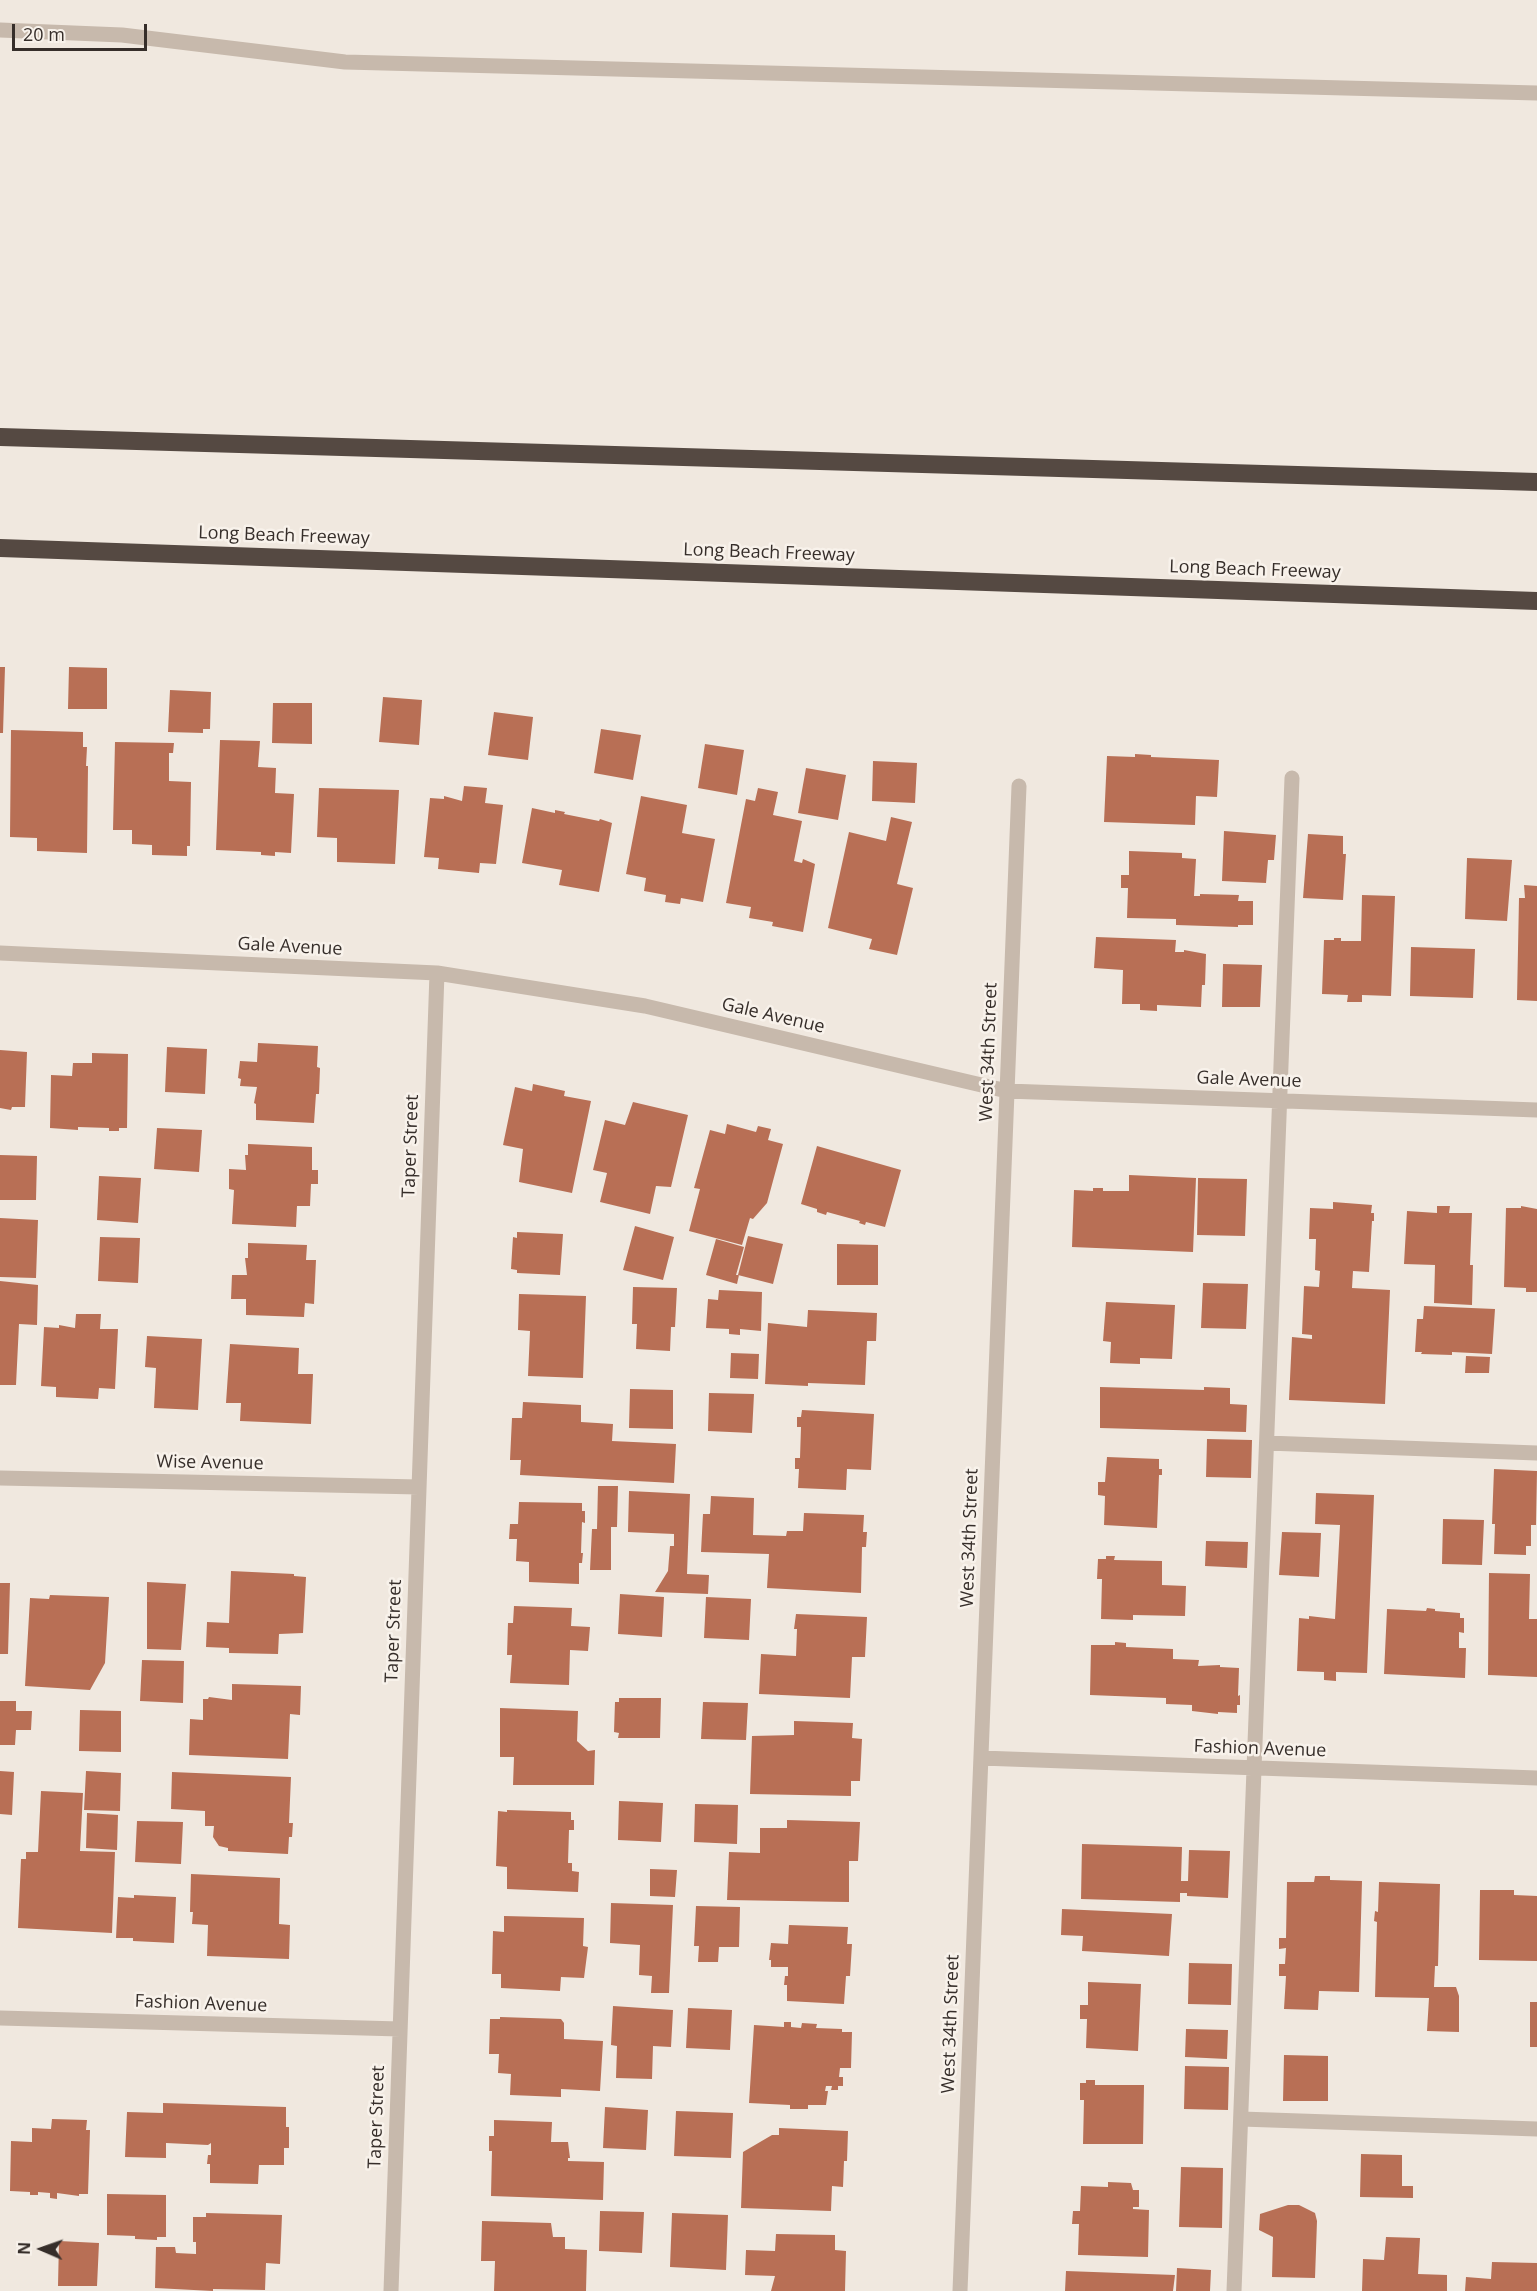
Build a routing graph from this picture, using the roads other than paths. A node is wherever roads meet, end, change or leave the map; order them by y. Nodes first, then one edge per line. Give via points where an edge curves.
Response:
1 (0, 30) edge
2 (1537, 93) edge
3 (0, 437) edge
4 (1537, 482) edge
5 (0, 548) edge
6 (1537, 601) edge
7 (1292, 778) dead end
8 (1019, 786) dead end
9 (0, 953) edge
10 (437, 973) junction
11 (1007, 1091) junction
12 (1280, 1101) junction
13 (1537, 1110) edge
14 (1267, 1443) junction
15 (1537, 1453) edge
16 (0, 1478) edge
17 (419, 1487) junction
18 (981, 1758) junction
19 (1255, 1768) junction
20 (1537, 1778) edge
21 (0, 2018) edge
22 (400, 2029) junction
23 (1241, 2119) junction
24 (1537, 2129) edge
25 (391, 2291) edge
26 (960, 2291) edge
27 (1234, 2291) edge

1 - 2 street via 122,35 345,62
3 - 4 highway
5 - 6 highway, Long Beach Freeway
7 - 12 street
8 - 11 street, West 34th Street
9 - 10 street, Gale Avenue
10 - 11 street, Gale Avenue via 645,1006
10 - 17 street, Taper Street
11 - 12 street, Gale Avenue
11 - 18 street, West 34th Street
12 - 13 street, Gale Avenue
12 - 14 street
14 - 15 street
14 - 19 street
16 - 17 street, Wise Avenue
17 - 22 street, Taper Street
18 - 19 street, Fashion Avenue
18 - 26 street, West 34th Street
19 - 20 street, Fashion Avenue
19 - 23 street
21 - 22 street, Fashion Avenue
22 - 25 street, Taper Street
23 - 24 street
23 - 27 street

